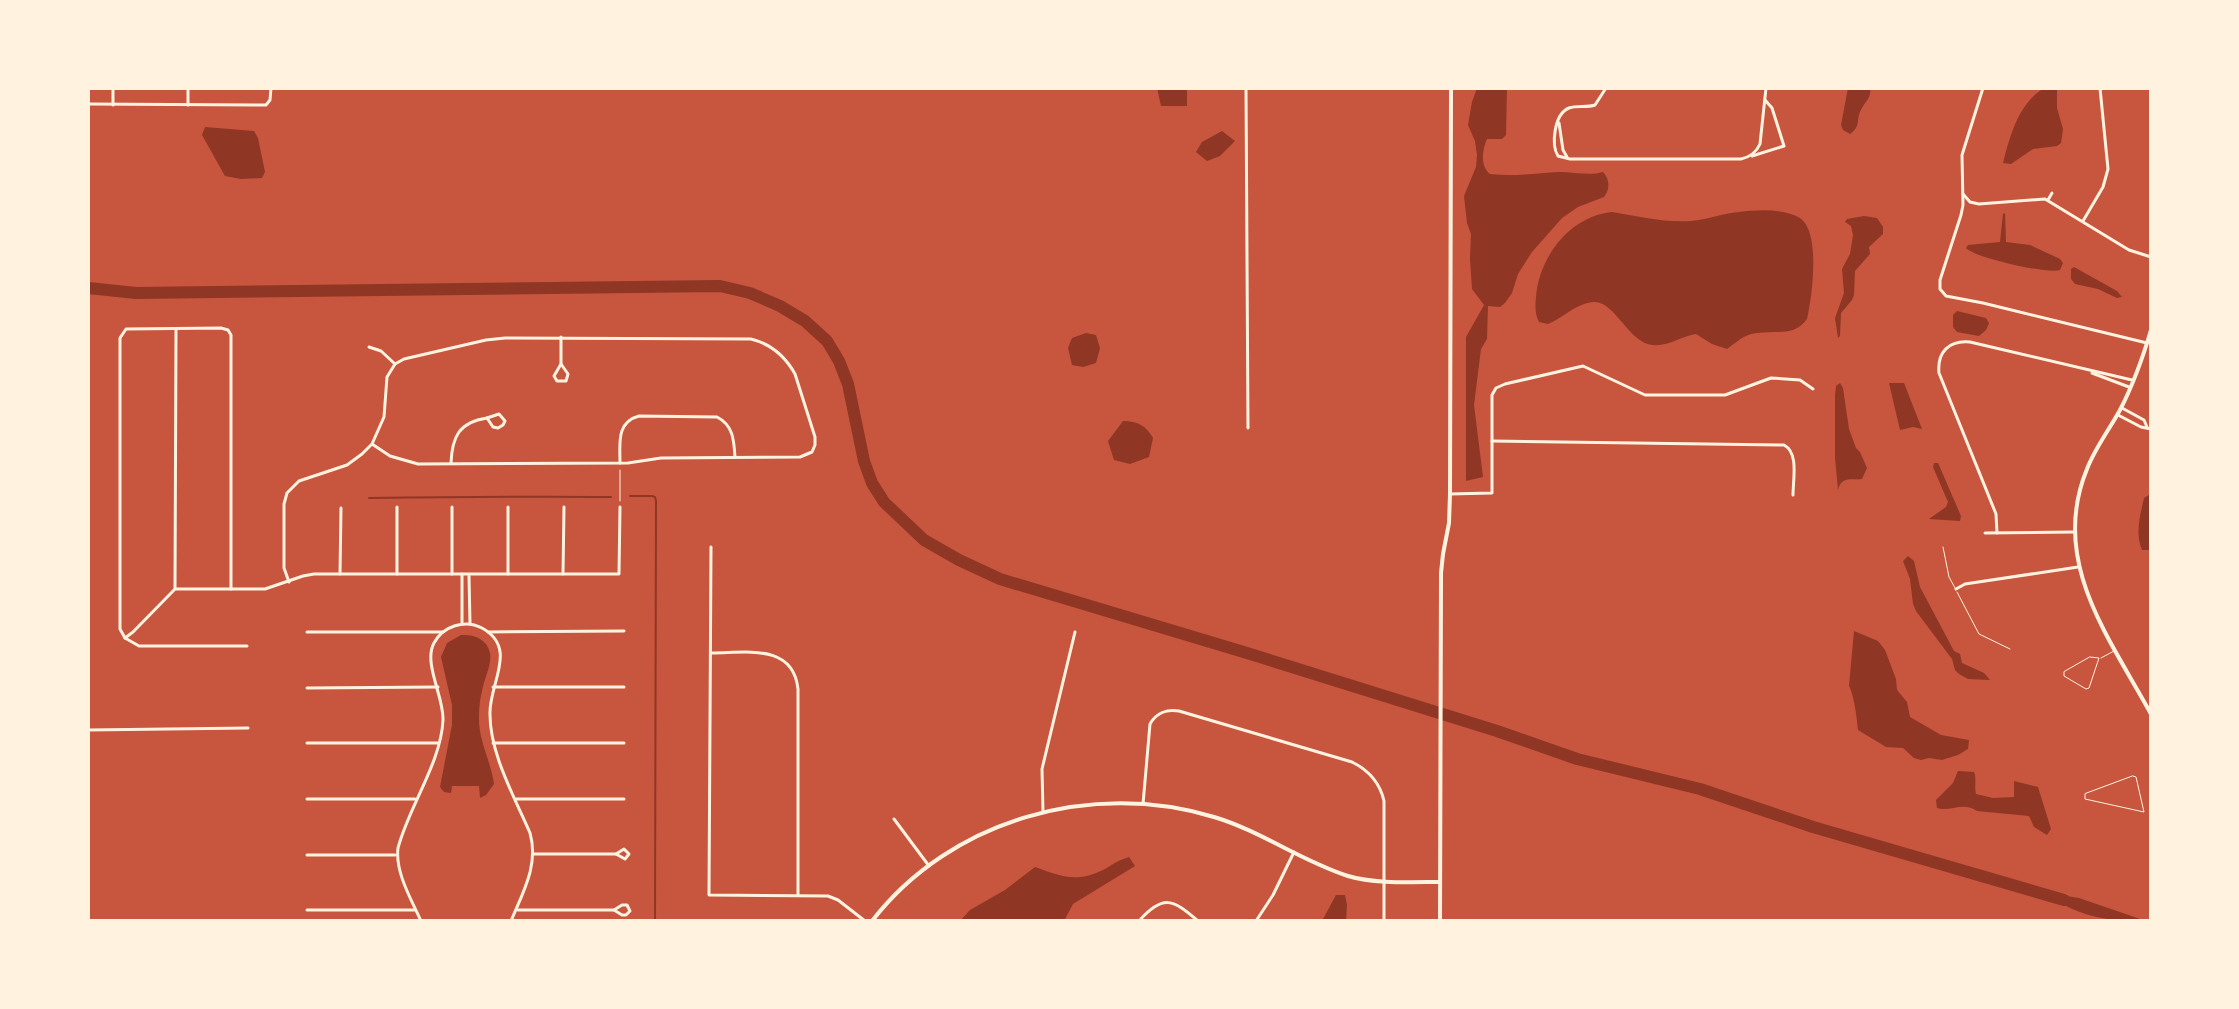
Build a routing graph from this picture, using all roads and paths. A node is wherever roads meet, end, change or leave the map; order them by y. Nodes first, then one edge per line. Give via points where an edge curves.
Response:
1 (113, 88) edge
2 (188, 88) edge
3 (271, 88) edge
4 (1246, 88) edge
5 (1451, 88) edge
6 (1606, 88) edge
7 (1766, 88) edge
8 (1983, 88) edge
9 (2100, 88) edge
10 (1765, 100) junction
11 (88, 104) edge
12 (113, 105) junction
13 (188, 105) junction
14 (1559, 122) junction
15 (1749, 157) junction
16 (1570, 159) junction
17 (2052, 193) dead end
18 (1963, 194) junction
19 (2048, 200) junction
20 (2083, 221) junction
21 (2151, 257) edge
22 (176, 328) junction
23 (2151, 330) edge
24 (561, 337) junction
25 (2147, 343) junction
26 (369, 347) dead end
27 (395, 364) junction
28 (561, 364) dead end
29 (2085, 370) junction
30 (2132, 380) junction
31 (2129, 387) junction
32 (1813, 389) dead end
33 (2121, 408) junction
34 (2117, 415) junction
35 (487, 418) dead end
36 (1248, 428) dead end
37 (2149, 428) edge
38 (1492, 441) junction
39 (372, 444) junction
40 (735, 457) junction
41 (451, 463) junction
42 (620, 463) junction
43 (1450, 494) junction
44 (1793, 495) dead end
45 (620, 506) joint
46 (397, 507) dead end
47 (452, 507) dead end
48 (508, 507) dead end
49 (564, 507) dead end
50 (341, 508) dead end
51 (2074, 532) junction
52 (1985, 533) dead end
53 (1997, 533) junction
54 (711, 547) dead end
55 (1943, 547) dead end
56 (2078, 567) junction
57 (340, 574) junction
58 (397, 574) junction
59 (452, 574) junction
60 (462, 574) junction
61 (469, 574) junction
62 (508, 574) junction
63 (563, 574) junction
64 (289, 582) junction
65 (175, 589) junction
66 (231, 589) junction
67 (1956, 589) junction
68 (466, 624) junction
69 (624, 631) dead end
70 (307, 632) dead end
71 (444, 632) junction
72 (487, 632) junction
73 (1075, 632) dead end
74 (125, 638) junction
75 (247, 646) dead end
76 (2010, 649) dead end
77 (2116, 650) junction
78 (710, 653) junction
79 (2099, 658) junction
80 (438, 687) junction
81 (493, 687) junction
82 (624, 687) dead end
83 (307, 688) dead end
84 (2151, 714) edge
85 (248, 728) dead end
86 (88, 730) edge
87 (307, 743) dead end
88 (438, 743) junction
89 (493, 743) junction
90 (624, 743) dead end
91 (307, 799) dead end
92 (416, 799) junction
93 (515, 799) junction
94 (624, 799) dead end
95 (1143, 804) junction
96 (1043, 812) junction
97 (2144, 812) junction
98 (2151, 814) edge
99 (894, 819) dead end
100 (1294, 852) junction
101 (397, 854) junction
102 (534, 854) junction
103 (616, 854) dead end
104 (307, 855) dead end
105 (929, 866) junction
106 (1385, 880) junction
107 (1440, 882) junction
108 (798, 895) junction
109 (307, 910) dead end
110 (415, 910) junction
111 (516, 910) junction
112 (614, 910) dead end
113 (421, 921) edge
114 (511, 921) edge
115 (865, 921) edge
116 (872, 921) edge
117 (1139, 921) edge
118 (1198, 921) edge
119 (1256, 921) edge
120 (1384, 921) edge
121 (1440, 921) edge

1 - 12 street
2 - 13 street
3 - 13 street via 266,105
4 - 36 street
5 - 43 street
6 - 14 street via 1595,105 1567,109
7 - 10 street
8 - 18 street via 1962,155
9 - 20 street via 2108,169
10 - 15 street via 1760,144
10 - 15 street via 1784,146
11 - 12 street
12 - 13 street
14 - 16 street via 1563,153
14 - 16 street via 1555,151
15 - 16 street
17 - 19 street
18 - 19 street via 1979,204
18 - 25 street via 1940,280 1943,295
19 - 20 street
20 - 21 street via 2129,250
22 - 65 street
22 - 66 street via 223,328 230,333
22 - 74 street via 129,328 120,338 120,625
23 - 25 street
24 - 27 street via 486,340
24 - 28 street
24 - 40 street via 739,337 764,343 795,374 815,445 800,457
25 - 30 street
26 - 27 street
27 - 39 street via 386,382 384,417
29 - 30 street
29 - 31 street
29 - 53 street via 1966,341 1951,344 1942,353 1939,373 1996,514
30 - 31 street
31 - 33 street
32 - 38 street via 1797,379 1771,378 1725,395 1645,395 1580,366 1496,388
33 - 34 street
33 - 37 street
34 - 37 street
34 - 51 street via 2086,471
35 - 41 street via 461,430
38 - 43 street via 1492,493
38 - 44 street via 1784,445 1793,457
39 - 41 street via 404,462
39 - 64 street via 347,465 296,483 287,493 284,568
40 - 42 street
40 - 42 street via 731,431 717,417 639,416 627,420 621,431
41 - 42 street
42 - 45 path
43 - 107 street via 1441,566
45 - 63 street via 619,574
46 - 58 street
47 - 59 street
48 - 62 street
49 - 63 street
50 - 57 street
51 - 53 street
51 - 56 street
52 - 53 street
54 - 78 street
55 - 67 lane
56 - 67 street
56 - 77 street
57 - 58 street
57 - 64 street via 307,575
58 - 59 street
59 - 60 street
60 - 61 street
60 - 68 street
61 - 62 street
61 - 68 street
62 - 63 street
64 - 66 street via 265,589
65 - 66 street
65 - 74 street
67 - 76 lane via 1980,635
68 - 71 street
68 - 72 street
69 - 72 street
70 - 71 street
71 - 80 street via 430,657
72 - 81 street via 501,654
73 - 96 street via 1042,769
74 - 75 street via 144,646
77 - 79 lane
77 - 84 street
78 - 108 street via 768,654 785,662 795,675
78 - 108 street via 709,895
79 - 79 lane via 2089,688 2064,676 2088,658
80 - 83 street
80 - 88 street via 443,717
81 - 82 street
81 - 89 street
85 - 86 street
87 - 88 street
88 - 92 street
89 - 90 street
89 - 93 street
91 - 92 street
92 - 101 street
93 - 94 street
93 - 102 street
95 - 96 street via 1097,803
95 - 100 street via 1217,818
95 - 106 street via 1150,724 1168,710 1347,760 1372,776 1382,794
96 - 105 street via 976,836
97 - 97 lane via 2085,799 2085,794 2133,776
97 - 98 lane
99 - 105 street
100 - 106 street via 1349,877
100 - 119 street
101 - 104 street
101 - 110 street
102 - 103 street
102 - 111 street
105 - 116 street
106 - 107 street
106 - 120 street
107 - 121 street
108 - 115 street via 832,897
109 - 110 street
110 - 113 street
111 - 112 street
111 - 114 street
117 - 118 street via 1157,904 1169,902

